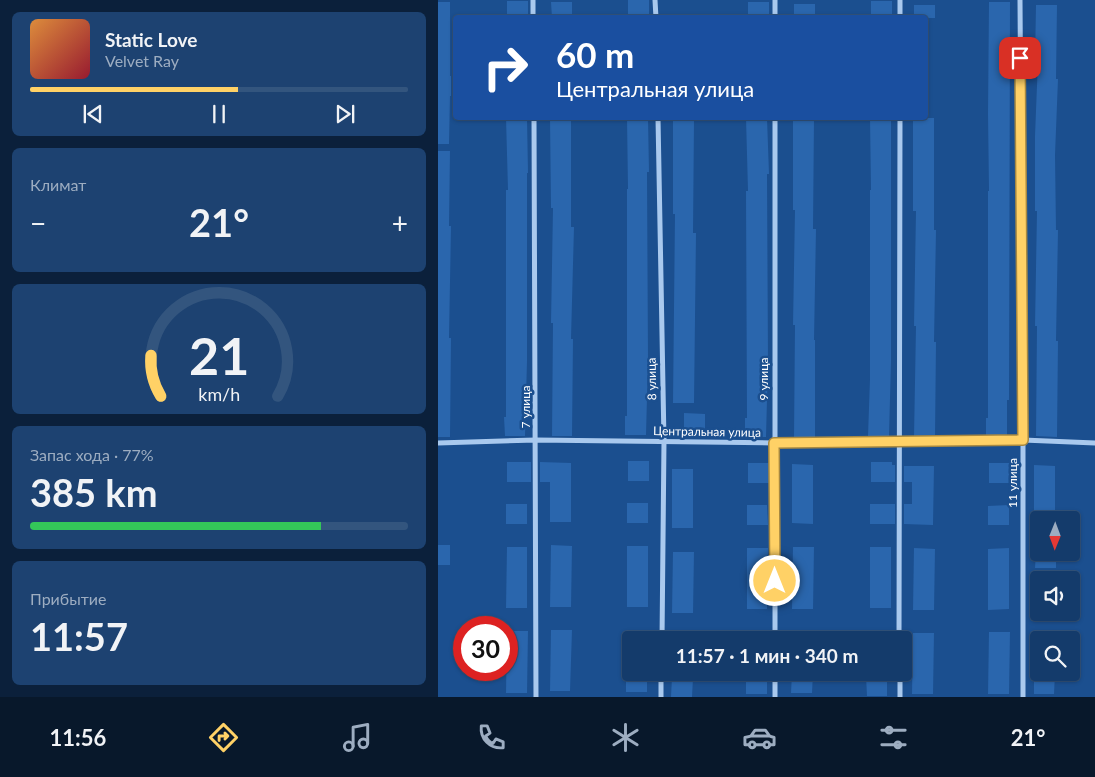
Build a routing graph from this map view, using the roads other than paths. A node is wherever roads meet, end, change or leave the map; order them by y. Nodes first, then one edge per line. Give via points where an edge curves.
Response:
1 (533, 0) edge
2 (655, 0) edge
3 (775, 0) edge
4 (900, 0) edge
5 (1020, 0) edge
6 (533, 15) edge
7 (656, 15) edge
8 (775, 15) edge
9 (900, 15) edge
10 (534, 120) edge
11 (658, 120) edge
12 (774, 120) edge
13 (900, 120) edge
14 (536, 440) junction
15 (1023, 440) junction
16 (664, 441) junction
17 (899, 441) junction
18 (774, 443) junction
19 (1096, 443) edge
20 (438, 444) edge
21 (662, 631) edge
22 (775, 631) edge
23 (900, 631) edge
24 (662, 681) edge
25 (775, 681) edge
26 (900, 681) edge
27 (536, 697) edge
28 (661, 697) edge
29 (775, 697) edge
30 (900, 697) edge
31 (1023, 697) edge

1 - 6 street
2 - 7 street
3 - 8 street
4 - 9 street
5 - 15 street, 11 улица
10 - 14 street, 7 улица
11 - 16 street, 8 улица
12 - 18 street, 9 улица
13 - 17 street
14 - 16 street, Центральная улица
14 - 20 street, Центральная улица
14 - 27 street, 7 улица
15 - 17 street, Центральная улица
15 - 19 street, Центральная улица
15 - 31 street, 11 улица
16 - 18 street, Центральная улица
16 - 21 street, 8 улица
17 - 18 street, Центральная улица
17 - 23 street
18 - 22 street, 9 улица
24 - 28 street
25 - 29 street
26 - 30 street

